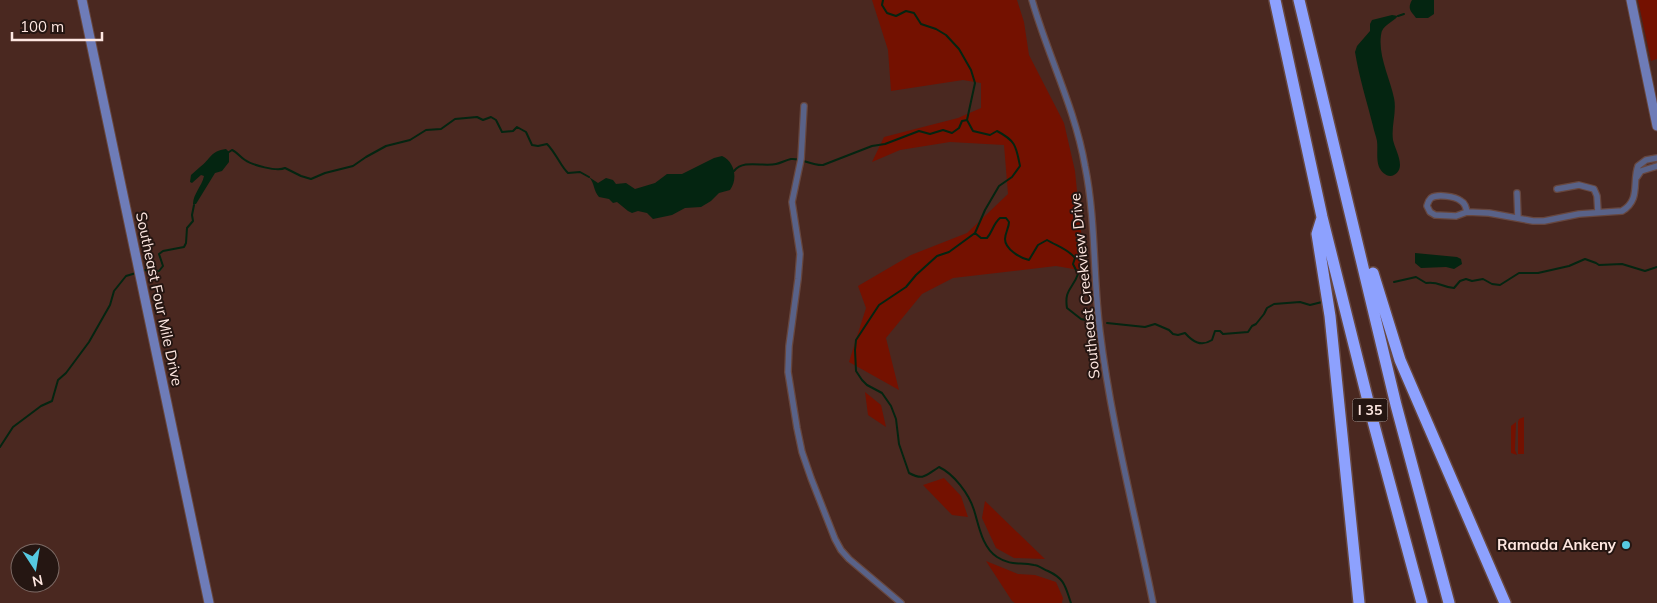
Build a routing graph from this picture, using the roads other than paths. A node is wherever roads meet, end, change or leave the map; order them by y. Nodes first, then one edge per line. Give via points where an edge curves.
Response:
1 (82, 0) edge
2 (1032, 0) edge
3 (1274, 0) edge
4 (1299, 0) edge
5 (1631, 0) edge
6 (804, 106) dead end
7 (1657, 126) edge
8 (1657, 158) edge
9 (1657, 166) edge
10 (1636, 179) junction
11 (1557, 189) dead end
12 (1517, 193) dead end
13 (1467, 212) junction
14 (1598, 212) junction
15 (1322, 217) junction
16 (1518, 218) junction
17 (1353, 220) junction
18 (209, 603) edge
19 (901, 603) edge
20 (1153, 603) edge
21 (1358, 603) edge
22 (1422, 603) edge
23 (1449, 603) edge
24 (1505, 603) edge

1 - 18 main road, Southeast Four Mile Drive
2 - 20 street, Southeast Creekview Drive via 1076,126 1086,166 1107,384
3 - 15 highway, I 35
4 - 17 highway, I 35
5 - 7 main road
6 - 19 street via 801,159 792,202 800,254 789,346 789,388 802,452 835,539 849,559
8 - 10 street via 1641,162
9 - 10 street via 1641,171
10 - 14 street via 1634,199 1627,208
11 - 14 street via 1579,185 1594,189
12 - 16 street
13 - 13 street via 1435,215 1427,206 1433,197 1453,198 1460,200
13 - 16 street
14 - 16 street via 1544,221
15 - 21 highway via 1317,234 1330,316
15 - 22 highway, I 35
17 - 23 highway, I 35 via 1399,414
17 - 24 highway via 1366,247 1400,360

